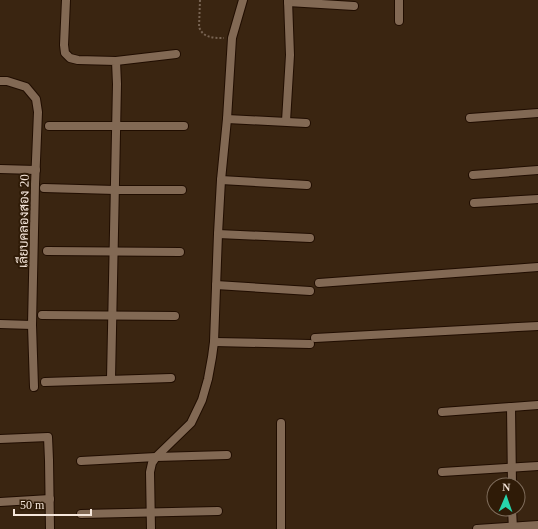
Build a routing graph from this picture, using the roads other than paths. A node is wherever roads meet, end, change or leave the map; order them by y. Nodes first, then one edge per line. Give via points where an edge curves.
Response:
1 (66, 0) edge
2 (243, 0) edge
3 (399, 0) edge
4 (288, 1) edge
5 (354, 6) dead end
6 (399, 21) dead end
7 (176, 54) dead end
8 (116, 61) junction
9 (0, 81) edge
10 (538, 113) edge
11 (227, 118) junction
12 (470, 118) dead end
13 (286, 121) junction
14 (306, 123) dead end
15 (49, 126) dead end
16 (116, 126) junction
17 (184, 126) dead end
18 (0, 169) edge
19 (36, 170) junction
20 (538, 170) edge
21 (473, 175) dead end
22 (222, 180) junction
23 (307, 185) dead end
24 (44, 188) dead end
25 (115, 190) junction
26 (182, 190) dead end
27 (538, 199) edge
28 (474, 203) dead end
29 (218, 234) junction
30 (310, 238) dead end
31 (47, 251) dead end
32 (114, 252) junction
33 (180, 252) dead end
34 (538, 267) edge
35 (319, 283) dead end
36 (216, 285) junction
37 (310, 291) dead end
38 (42, 314) dead end
39 (112, 316) junction
40 (175, 316) dead end
41 (0, 324) edge
42 (32, 325) junction
43 (538, 326) edge
44 (214, 342) junction
45 (171, 378) dead end
46 (111, 379) junction
47 (45, 382) dead end
48 (34, 387) dead end
49 (538, 405) edge
50 (511, 407) junction
51 (442, 412) dead end
52 (281, 423) dead end
53 (0, 439) edge
54 (227, 455) dead end
55 (156, 457) junction
56 (81, 461) dead end
57 (538, 466) edge
58 (512, 468) junction
59 (442, 472) dead end
60 (512, 477) edge
61 (50, 499) junction
62 (0, 502) edge
63 (218, 512) dead end
64 (150, 513) junction
65 (81, 514) dead end
66 (512, 517) edge
67 (538, 525) edge
68 (513, 528) edge
69 (50, 529) edge
70 (151, 529) edge
71 (281, 529) edge
72 (477, 529) edge

1 - 8 street via 65,53 70,58 78,60
2 - 11 street via 232,38
3 - 6 street
4 - 5 street
4 - 13 street via 290,54
7 - 8 street
8 - 16 street
9 - 19 street, เลียบคลองสอง 20 via 26,87 36,99
10 - 12 street
11 - 13 street
11 - 22 street
13 - 14 street
15 - 16 street
16 - 17 street
16 - 25 street
18 - 19 street
19 - 42 street, เลียบคลองสอง 20
20 - 21 street
22 - 23 street
22 - 29 street
24 - 25 street
25 - 26 street
25 - 32 street
27 - 28 street
29 - 30 street
29 - 36 street
31 - 32 street
32 - 33 street
32 - 39 street
34 - 35 street
36 - 37 street
36 - 44 street
38 - 39 street
39 - 40 street
39 - 46 street
41 - 42 street
42 - 48 street, เลียบคลองสอง 20
43 - 44 street via 312,341
44 - 55 street via 208,379 191,423
45 - 46 street
46 - 47 street
49 - 50 street
50 - 51 street
50 - 58 street
52 - 71 street
53 - 61 street via 48,437
54 - 55 street
55 - 56 street
55 - 64 street via 150,472
57 - 58 street
58 - 59 street
58 - 60 street
61 - 62 street
61 - 69 street
63 - 64 street
64 - 65 street
64 - 70 street
66 - 68 street
67 - 68 street
68 - 72 street

